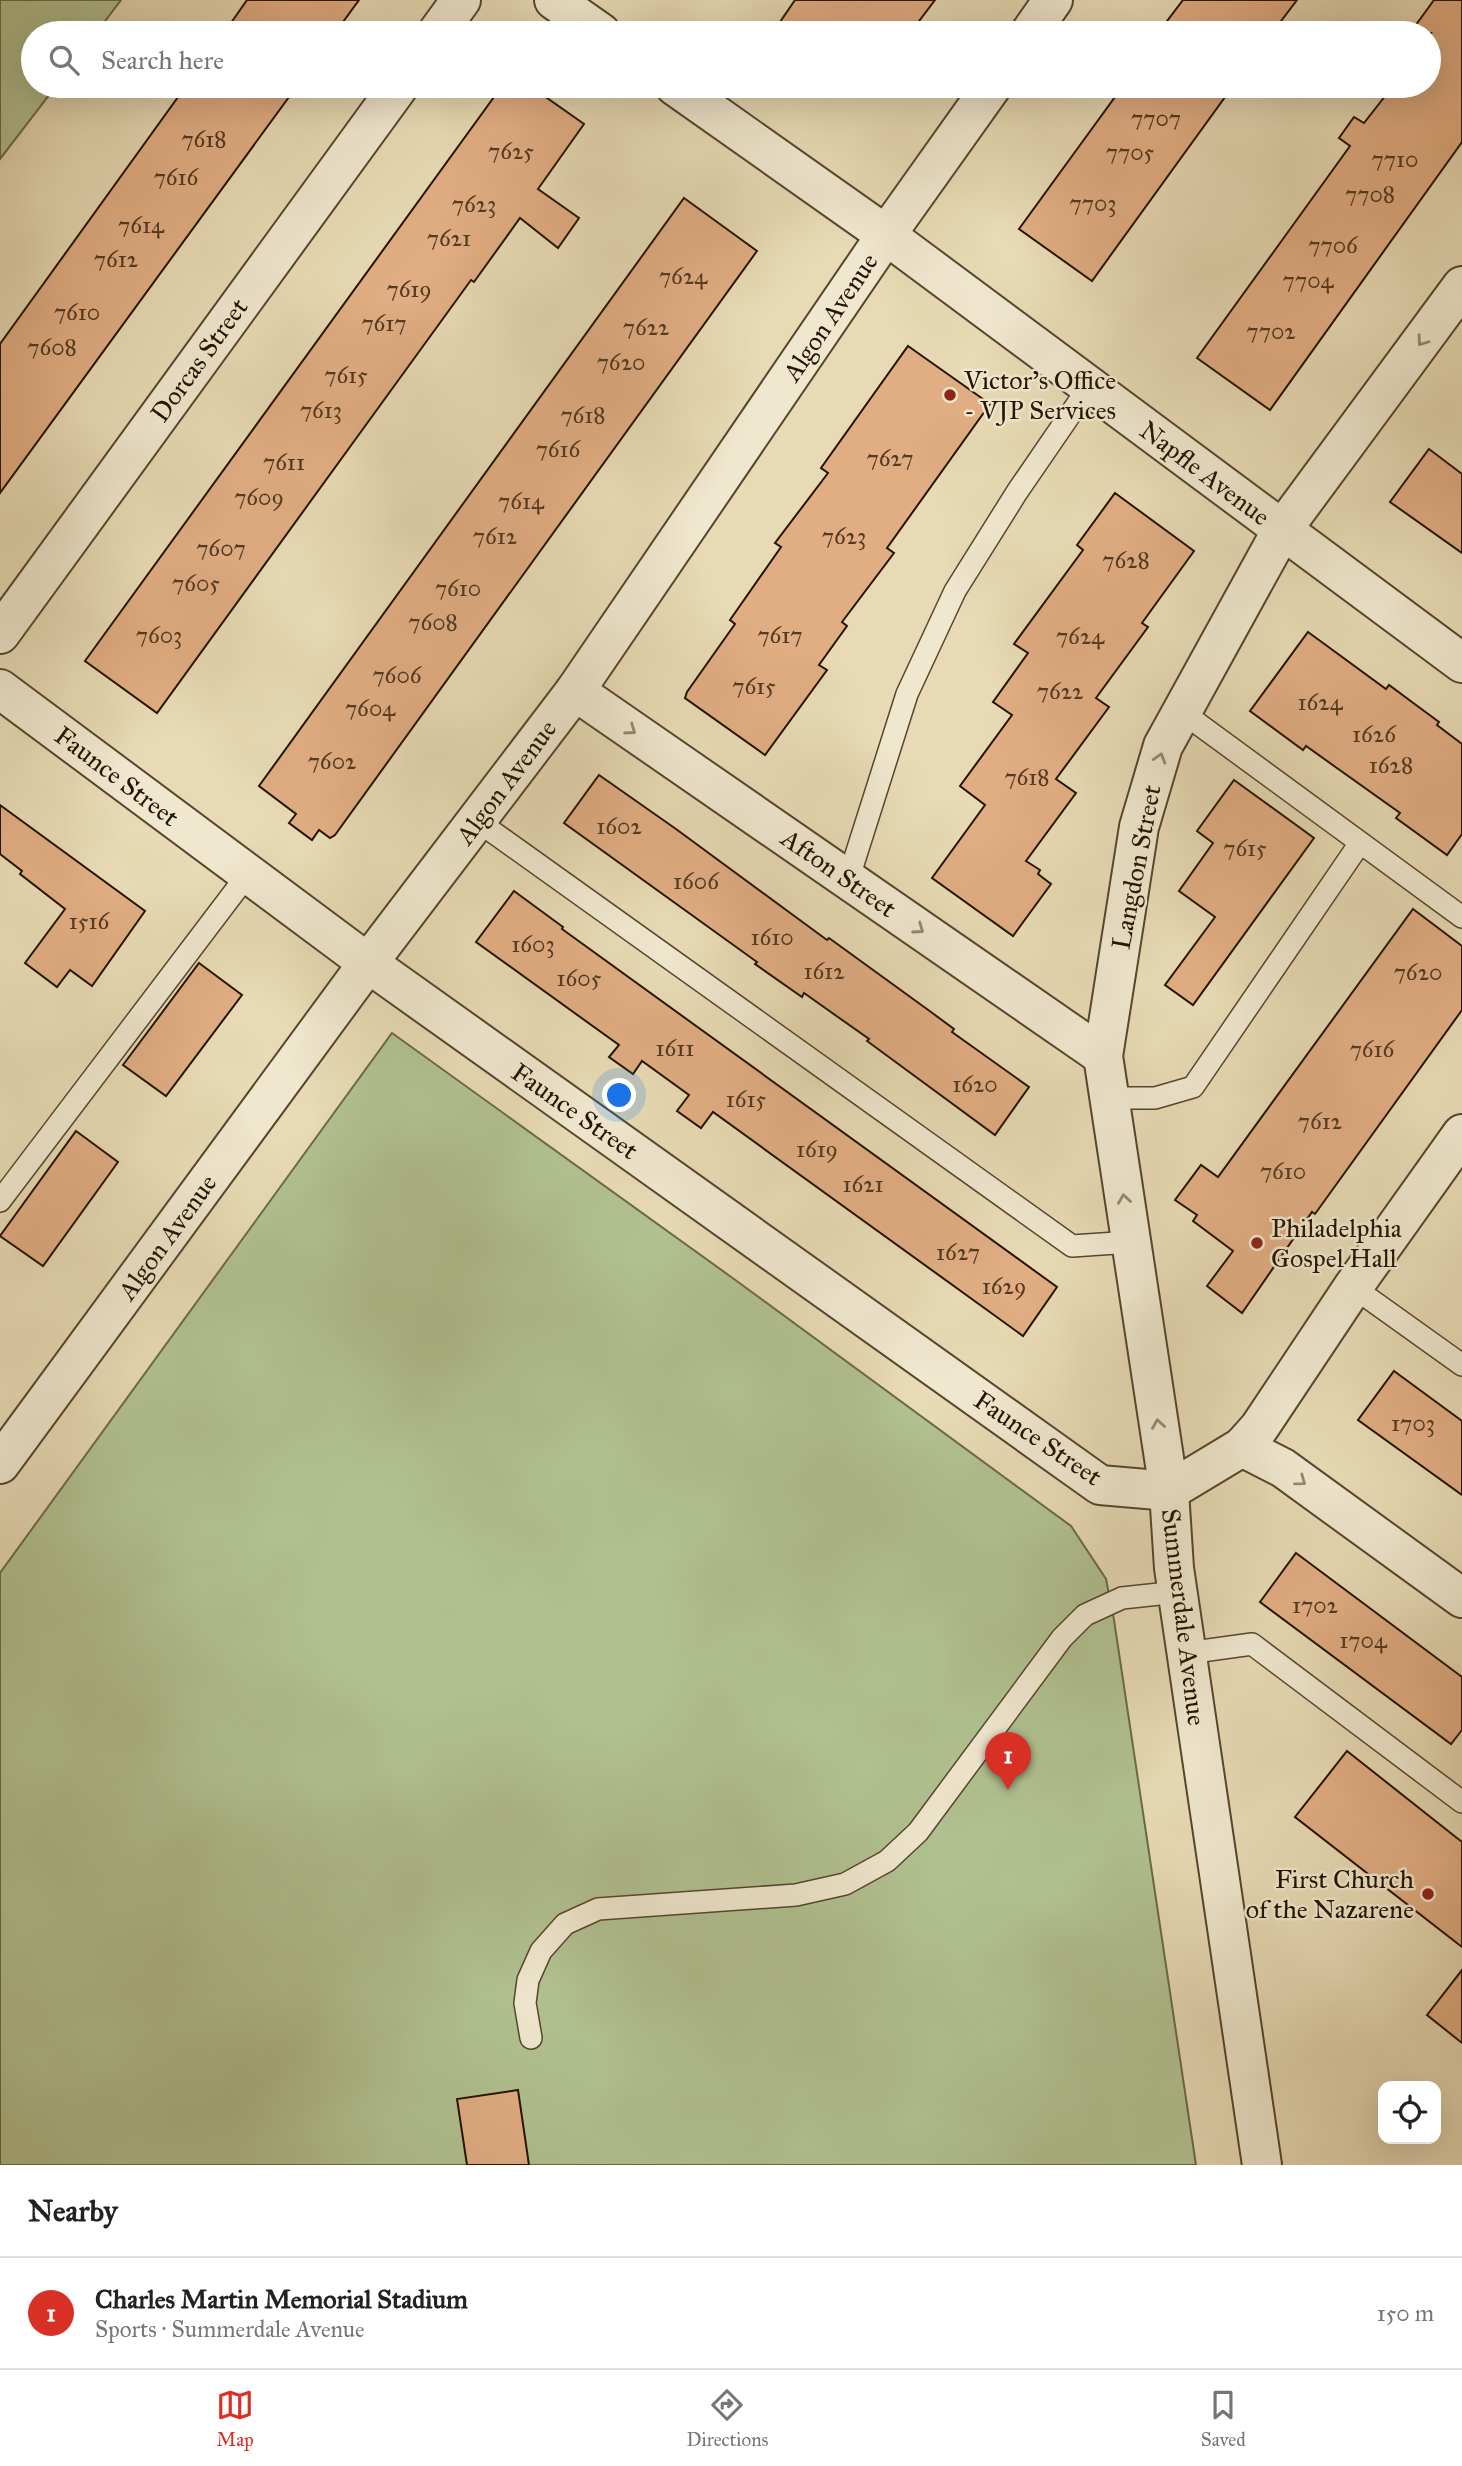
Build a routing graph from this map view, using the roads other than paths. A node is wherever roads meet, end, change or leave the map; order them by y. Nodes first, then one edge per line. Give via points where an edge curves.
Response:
1 (461, 0) edge
2 (554, 0) edge
3 (1053, 0) edge
4 (446, 21) edge
5 (584, 21) edge
6 (1038, 21) edge
7 (390, 98) edge
8 (692, 98) edge
9 (983, 98) edge
10 (886, 235) junction
11 (1462, 286) edge
12 (1089, 387) junction
13 (1282, 530) junction
14 (0, 634) edge
15 (1462, 663) edge
16 (0, 689) edge
17 (575, 691) junction
18 (1182, 712) junction
19 (477, 820) junction
20 (1360, 843) junction
21 (248, 874) junction
22 (848, 880) junction
23 (1462, 917) edge
24 (368, 963) junction
25 (1103, 1056) junction
26 (1110, 1098) junction
27 (1461, 1139) edge
28 (0, 1201) edge
29 (1131, 1242) junction
30 (1353, 1287) junction
31 (1462, 1365) edge
32 (1242, 1447) junction
33 (0, 1464) edge
34 (1169, 1491) junction
35 (1178, 1592) junction
36 (1462, 1598) edge
37 (1187, 1654) junction
38 (1462, 1802) edge
39 (531, 2038) dead end
40 (1262, 2165) edge

1 - 4 street
2 - 5 street
3 - 6 street
7 - 14 street, Dorcas Street
8 - 10 street, Napfle Avenue
9 - 10 street, Algon Avenue
10 - 12 street, Napfle Avenue
10 - 17 street, Algon Avenue
11 -> 13 street, Langdon Street
12 - 13 street, Napfle Avenue
12 - 22 lane via 955,591 907,694
13 - 15 street, Napfle Avenue
13 - 18 street, Langdon Street
16 - 21 street, Faunce Street
17 - 19 street, Algon Avenue
17 -> 22 street, Afton Street
18 - 20 lane
25 -> 18 street, Langdon Street via 1139,827 1163,746
19 - 24 street, Algon Avenue
19 - 29 lane via 1072,1246
20 - 23 lane
20 - 26 lane via 1193,1087 1155,1098
21 - 24 street, Faunce Street
21 - 28 lane
22 -> 25 street, Afton Street
24 - 33 street, Algon Avenue
24 - 34 street, Faunce Street via 1100,1485
25 - 26 street, Langdon Street
29 -> 26 street, Langdon Street
27 - 30 street, Summerdale Avenue
34 -> 29 street, Langdon Street
30 - 31 lane
30 - 32 street, Summerdale Avenue
32 - 34 street, Summerdale Avenue
32 -> 36 street via 1283,1468
34 - 35 street, Summerdale Avenue
35 - 37 street, Summerdale Avenue
35 - 39 lane via 1122,1598 1085,1615 1062,1638 918,1832 887,1861 845,1884 796,1895 598,1909 565,1924 541,1951 528,1980 525,2003
37 - 38 lane via 1252,1644
37 - 40 street, Summerdale Avenue

